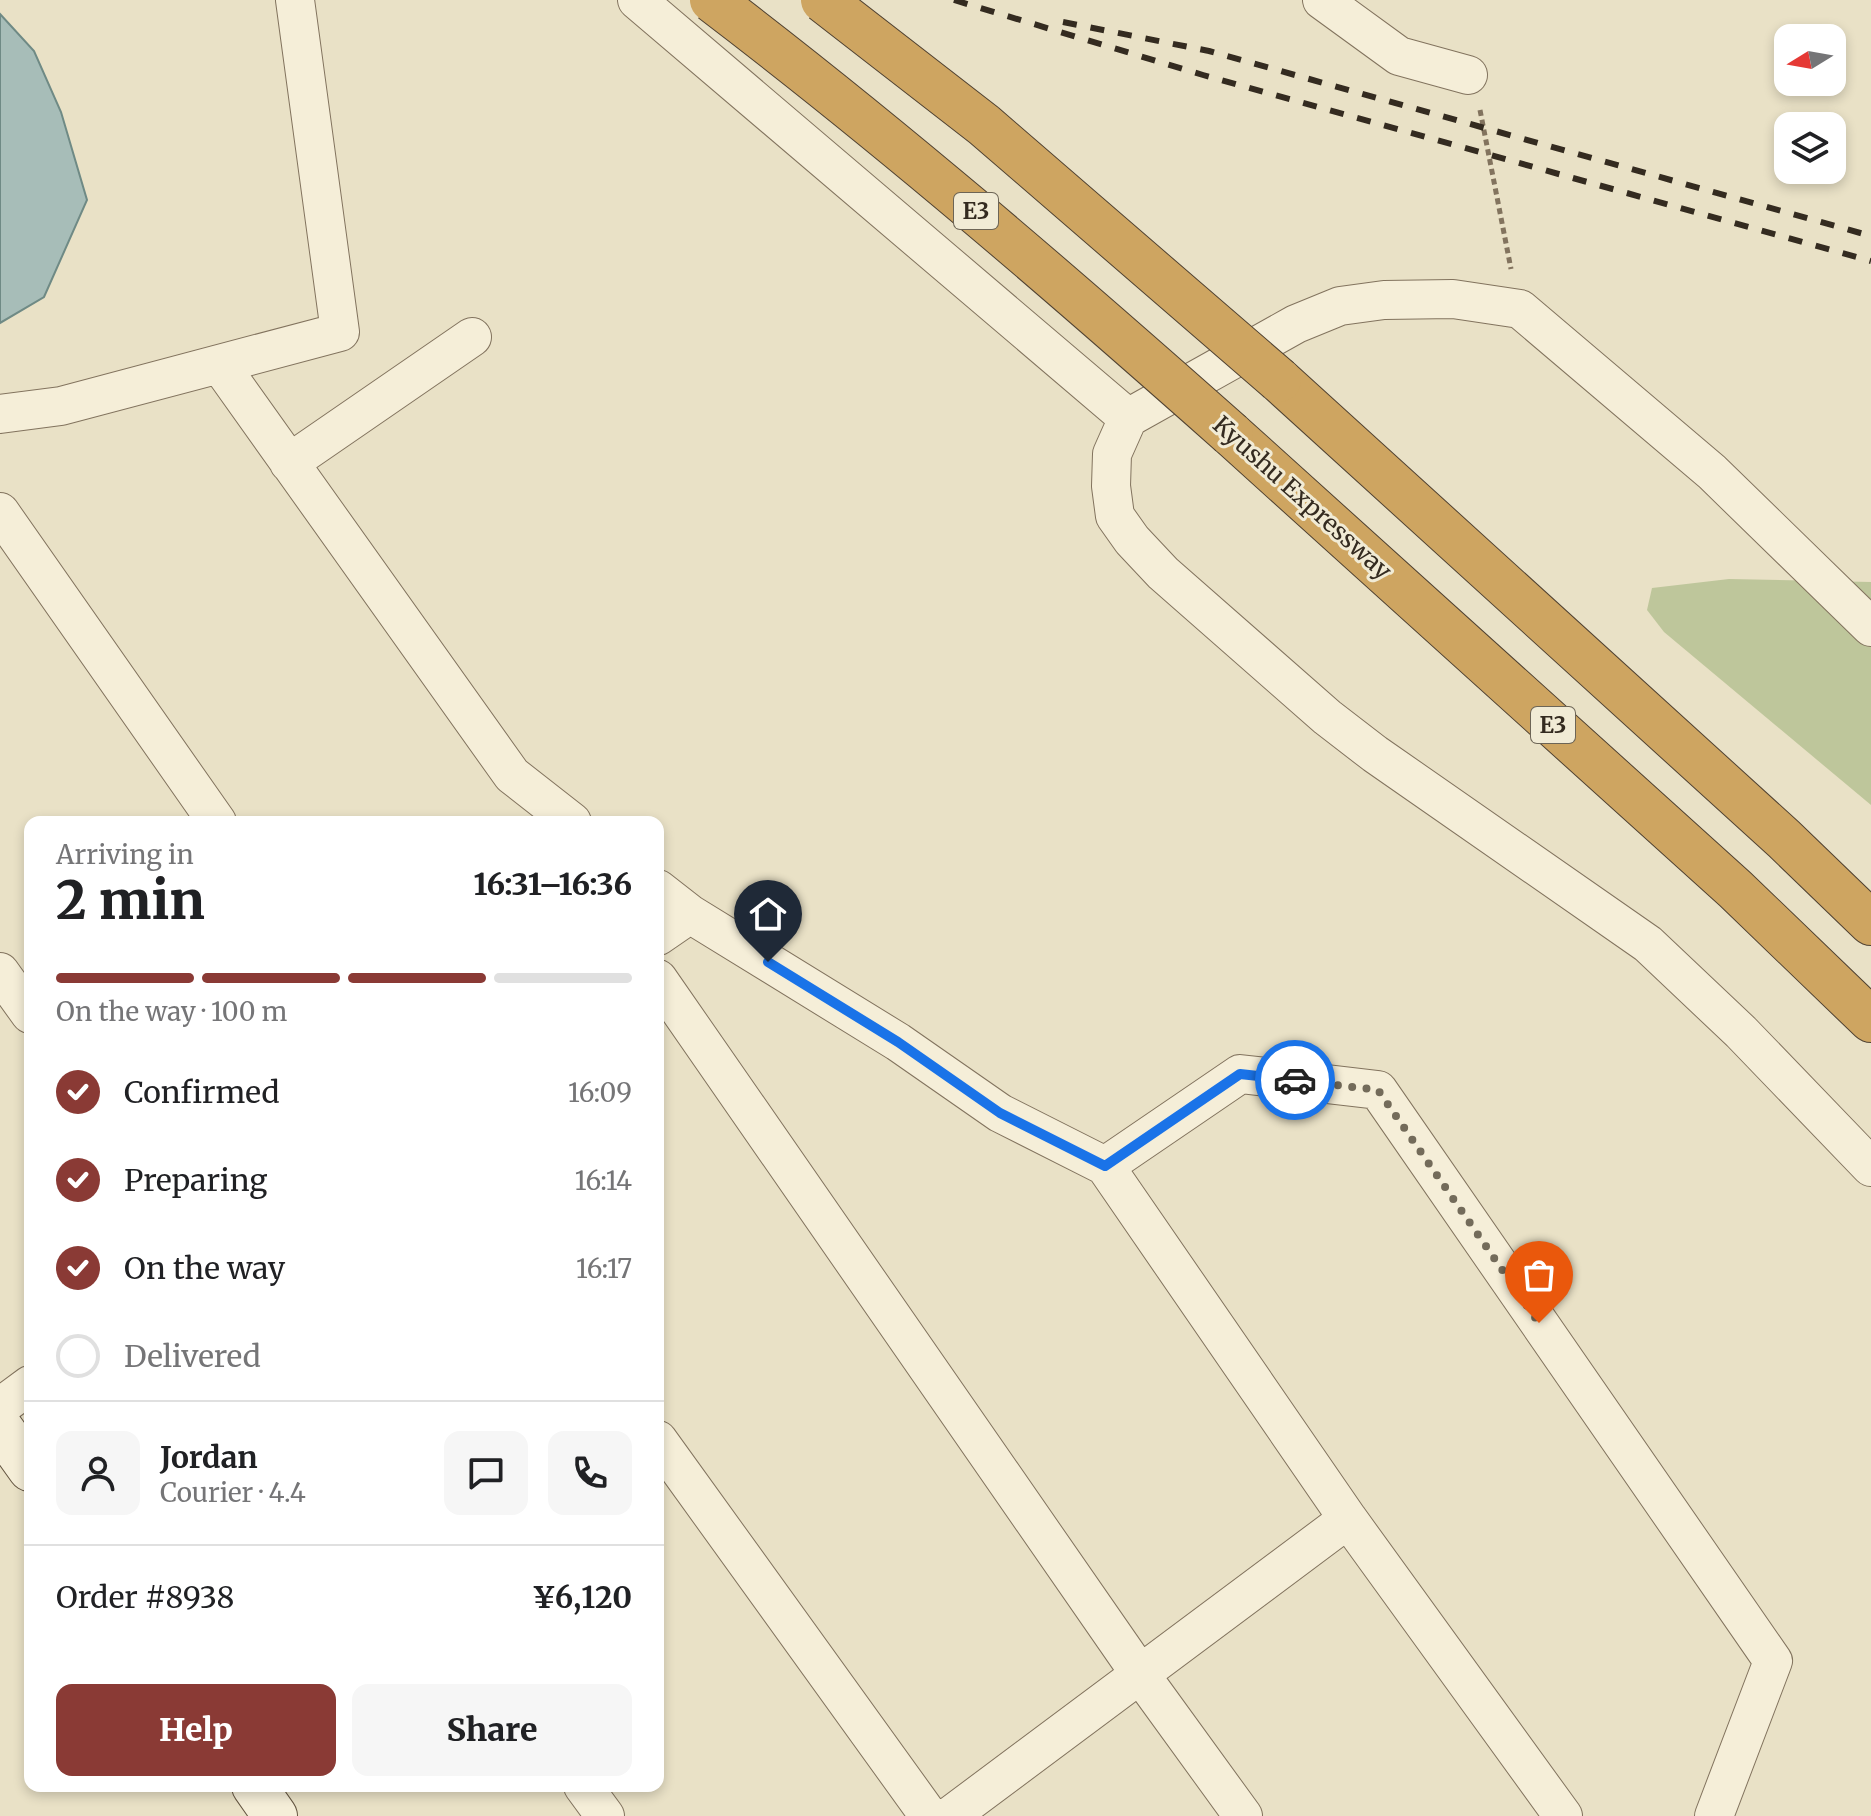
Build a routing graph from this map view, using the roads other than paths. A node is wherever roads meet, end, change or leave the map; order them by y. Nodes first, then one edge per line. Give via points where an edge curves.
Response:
1 (295, 0) edge
2 (637, 0) edge
3 (712, 0) edge
4 (823, 0) edge
5 (1322, 0) edge
6 (1468, 75) road end
7 (472, 337) dead end
8 (220, 365) junction
9 (0, 414) edge
10 (1128, 418) junction
11 (289, 463) junction
12 (0, 512) edge
13 (1871, 627) edge
14 (213, 816) edge
15 (564, 816) edge
16 (664, 894) edge
17 (690, 914) junction
18 (1871, 923) edge
19 (664, 932) edge
20 (0, 972) edge
21 (664, 988) edge
22 (24, 1006) edge
23 (1871, 1020) edge
24 (1105, 1166) junction
25 (1871, 1167) edge
26 (24, 1389) edge
27 (0, 1407) edge
28 (0, 1427) edge
29 (664, 1448) edge
30 (24, 1461) edge
31 (1348, 1519) junction
32 (1140, 1674) junction
33 (258, 1792) edge
34 (587, 1792) edge
35 (275, 1816) edge
36 (605, 1816) edge
37 (929, 1816) edge
38 (950, 1816) edge
39 (1243, 1816) edge
40 (1563, 1816) edge
41 (1714, 1816) edge

1 - 8 street via 340,332
2 - 10 street
3 - 23 highway, Kyushu Expressway / E3, bridge via 829,89 999,231 1231,434 1735,889
4 - 18 highway, bridge via 984,125 1279,380
5 - 6 street via 1399,56
7 - 11 street
8 - 9 street via 61,406
8 - 11 street
10 - 13 street via 1296,324 1340,306 1453,299 1520,309 1712,472
10 - 25 street via 1112,454 1115,516 1163,573 1375,754 1648,944
11 - 15 street via 512,775
12 - 14 street
16 - 17 street
17 - 19 street
17 - 24 street via 898,1042 1000,1113
20 - 22 street
21 - 32 street
24 - 31 street
24 - 41 street via 1240,1074 1378,1090 1773,1661
26 - 27 street
28 - 30 street
29 - 37 street
31 - 32 street
31 - 40 street
32 - 38 street
32 - 39 street
33 - 35 street
34 - 36 street

